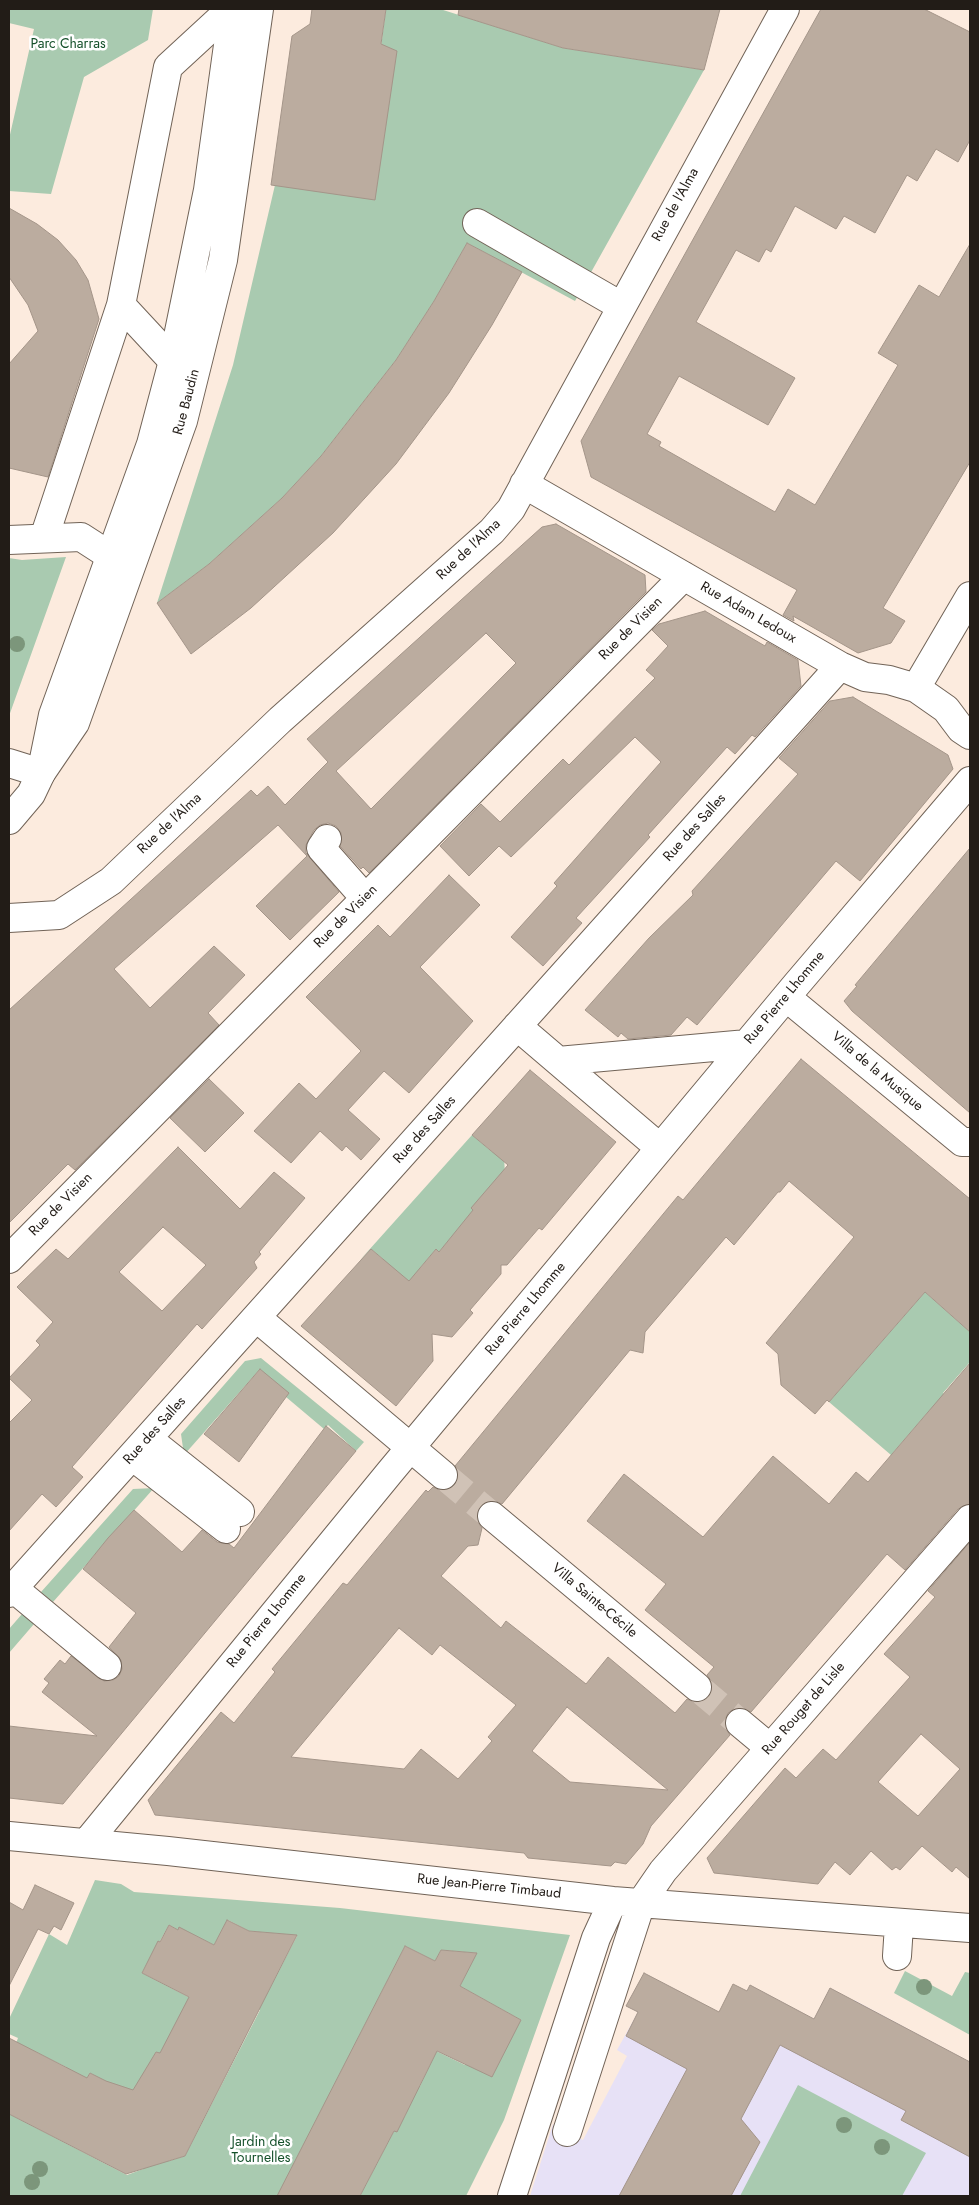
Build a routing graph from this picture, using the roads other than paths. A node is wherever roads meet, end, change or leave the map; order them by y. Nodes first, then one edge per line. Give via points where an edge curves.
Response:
1 (232, 9) edge
2 (258, 9) edge
3 (785, 9) edge
4 (477, 223) dead end
5 (121, 305) junction
6 (621, 306) junction
7 (173, 361) junction
8 (524, 484) junction
9 (44, 538) junction
10 (9, 540) edge
11 (112, 557) junction
12 (684, 576) junction
13 (970, 596) edge
14 (840, 666) junction
15 (916, 688) junction
16 (970, 735) edge
17 (9, 763) edge
18 (41, 773) junction
19 (970, 781) edge
20 (9, 820) edge
21 (327, 839) dead end
22 (365, 898) junction
23 (9, 918) edge
24 (791, 991) junction
25 (518, 1026) junction
26 (747, 1044) junction
27 (558, 1061) junction
28 (970, 1142) edge
29 (660, 1148) junction
30 (12, 1248) edge
31 (257, 1318) junction
32 (140, 1448) junction
33 (410, 1448) junction
34 (443, 1475) tunnel mouth
35 (492, 1516) tunnel mouth
36 (970, 1519) edge
37 (233, 1520) dead end
38 (11, 1590) edge
39 (107, 1666) dead end
40 (697, 1687) tunnel mouth
41 (740, 1723) tunnel mouth
42 (770, 1748) junction
43 (9, 1836) edge
44 (87, 1842) junction
45 (614, 1901) junction
46 (641, 1903) junction
47 (899, 1924) junction
48 (970, 1928) edge
49 (897, 1956) dead end
50 (567, 2132) dead end
51 (512, 2196) edge

1 - 5 street via 168,67
1 - 7 street, Rue Baudin via 208,190
2 - 18 street, Rue Baudin via 223,260 183,421 75,723
3 - 6 street, Rue de l'Alma
4 - 6 street
5 - 7 street
5 - 9 street
6 - 8 street, Rue de l'Alma
7 - 11 street, Rue Baudin via 150,444
8 - 12 street, Rue Adam Ledoux
8 - 23 street, Rue de l'Alma via 511,509 492,531 280,720 111,880 59,915
9 - 10 street
9 - 11 street via 81,537
11 - 18 street, Rue Baudin via 53,715
12 - 14 street, Rue Adam Ledoux
12 - 22 street, Rue de Visien
13 - 15 street
14 - 15 street, Rue Adam Ledoux via 865,677
14 - 25 street, Rue des Salles
15 - 16 street, Rue Adam Ledoux via 946,709 961,729
17 - 18 street
18 - 20 street, Rue Baudin via 30,794
19 - 24 street, Rue Pierre Lhomme
21 - 22 street via 321,848
22 - 30 street, Rue de Visien
24 - 26 street, Rue Pierre Lhomme
24 - 28 street, Villa de la Musique via 962,1142
25 - 27 street
25 - 31 street, Rue des Salles
26 - 27 street
26 - 29 street, Rue Pierre Lhomme
27 - 29 street
29 - 33 street, Rue Pierre Lhomme
31 - 32 street, Rue des Salles
31 - 33 street
32 - 37 street
32 - 38 street, Rue des Salles
33 - 34 street
33 - 44 street, Rue Pierre Lhomme
35 - 40 street, Villa Sainte-Cécile
36 - 42 street, Rue Rouget de Lisle
38 - 39 street
41 - 42 street
42 - 46 street, Rue Rouget de Lisle via 663,1870
43 - 44 street, Rue Jean-Pierre Timbaud
44 - 45 street, Rue Jean-Pierre Timbaud
45 - 46 street, Rue Jean-Pierre Timbaud
45 - 51 street via 596,1938
46 - 47 street, Rue Jean-Pierre Timbaud
46 - 50 street, Rue Rouget de Lisle
47 - 48 street, Rue Jean-Pierre Timbaud
47 - 49 street

